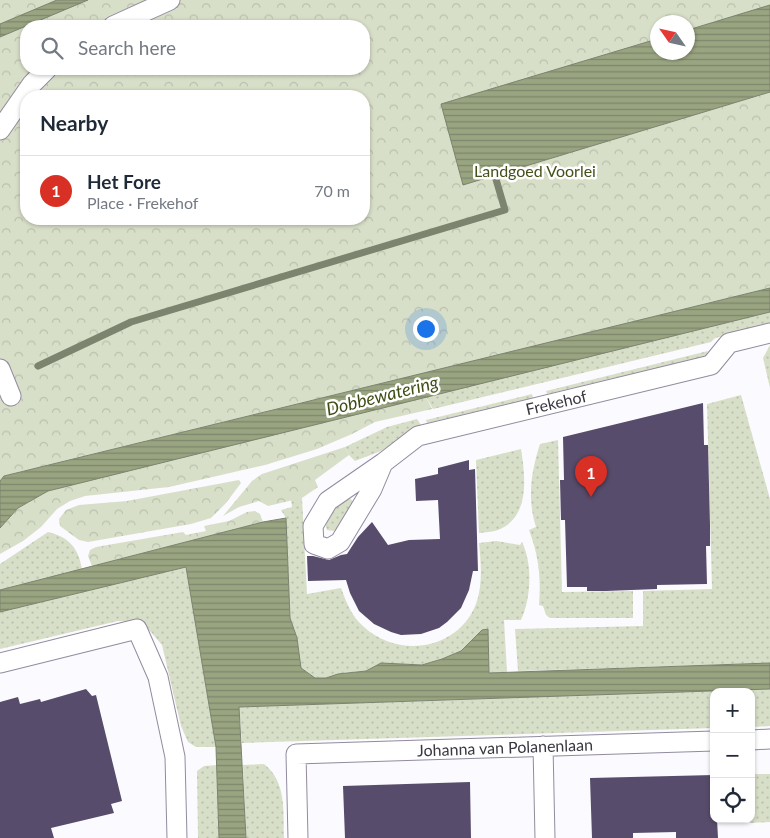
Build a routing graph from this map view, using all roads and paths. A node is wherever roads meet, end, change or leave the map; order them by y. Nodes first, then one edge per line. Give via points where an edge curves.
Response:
1 (170, 0) edge
2 (126, 20) edge
3 (41, 75) edge
4 (28, 90) edge
5 (20, 101) edge
6 (0, 130) edge
7 (770, 333) edge
8 (0, 369) edge
9 (11, 396) dead end
10 (383, 463) dead end
11 (0, 663) edge
12 (770, 739) edge
13 (755, 740) edge
14 (710, 741) edge
15 (543, 746) junction
16 (178, 838) edge
17 (298, 838) edge
18 (545, 838) edge

1 - 2 street
3 - 4 street
5 - 6 street
7 - 10 street, Frekehof via 729,343 711,365 418,436
8 - 9 street
11 - 16 street via 137,629 158,677 175,757
12 - 13 street
14 - 15 street, Johanna van Polanenlaan
15 - 17 street, Johanna van Polanenlaan via 296,754
15 - 18 street

